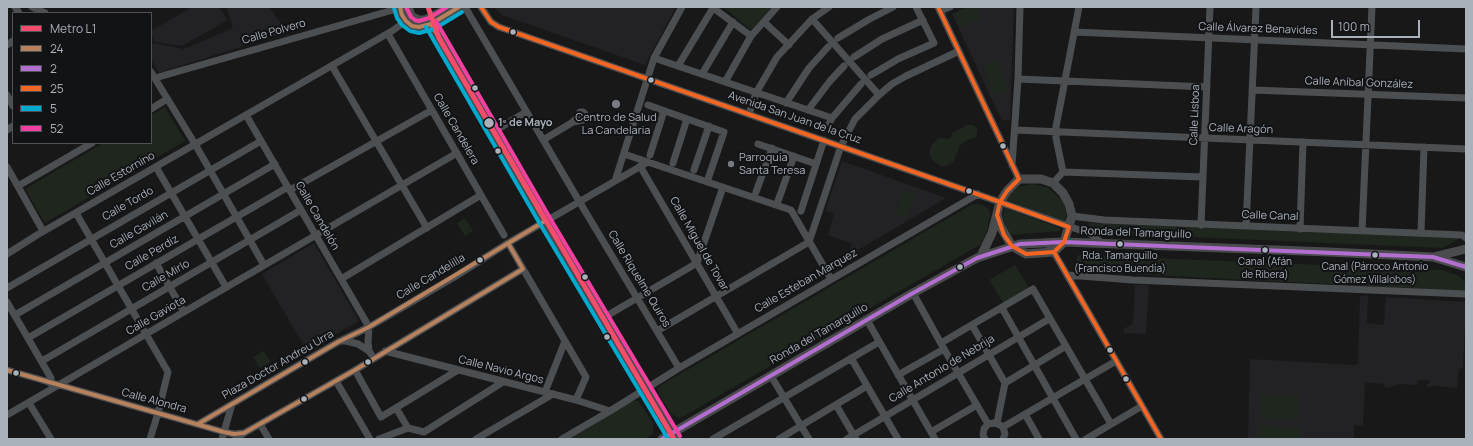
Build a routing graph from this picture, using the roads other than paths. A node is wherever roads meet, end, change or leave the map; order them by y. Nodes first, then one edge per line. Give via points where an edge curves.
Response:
1 (32, 7) edge
2 (400, 7) edge
3 (408, 7) edge
4 (459, 7) edge
5 (465, 7) edge
6 (474, 7) edge
7 (682, 7) edge
8 (777, 7) edge
9 (829, 7) edge
10 (893, 7) edge
11 (916, 7) edge
12 (950, 7) edge
13 (1020, 7) edge
14 (1078, 7) edge
15 (1210, 7) edge
16 (1256, 7) edge
17 (1372, 7) edge
18 (447, 8) edge
19 (713, 8) edge
20 (482, 9) edge
21 (940, 9) edge
22 (43, 12) edge
23 (812, 19) junction
24 (923, 20) junction
25 (406, 22) junction
26 (733, 22) junction
27 (764, 22) junction
28 (432, 24) junction
29 (1074, 32) junction
30 (388, 34) junction
31 (751, 36) junction
32 (838, 38) dead end
33 (1208, 38) junction
34 (1254, 40) junction
35 (788, 45) junction
36 (1371, 45) junction
37 (828, 47) dead end
38 (1466, 49) edge
39 (959, 51) junction
40 (854, 57) dead end
41 (654, 58) junction
42 (332, 66) junction
43 (678, 66) junction
44 (844, 66) dead end
45 (702, 74) junction
46 (153, 75) edge
47 (871, 75) dead end
48 (647, 78) junction
49 (1018, 79) junction
50 (1064, 81) junction
51 (725, 82) junction
52 (861, 84) dead end
53 (1207, 87) junction
54 (1252, 90) junction
55 (756, 92) junction
56 (1368, 94) junction
57 (7, 95) edge
58 (879, 95) junction
59 (1466, 98) edge
60 (167, 99) junction
61 (786, 103) junction
62 (12, 104) edge
63 (648, 105) dead end
64 (152, 108) edge
65 (432, 110) junction
66 (808, 110) junction
67 (664, 111) junction
68 (526, 112) junction
69 (748, 114) junction
70 (246, 115) junction
71 (832, 118) junction
72 (687, 119) junction
73 (573, 122) dead end
74 (709, 126) junction
75 (827, 128) dead end
76 (1015, 130) junction
77 (493, 132) junction
78 (1056, 132) junction
79 (1205, 138) junction
80 (543, 140) junction
81 (824, 140) junction
82 (1250, 140) junction
83 (261, 141) junction
84 (1014, 141) junction
85 (376, 142) junction
86 (1303, 142) junction
87 (1002, 143) junction
88 (90, 144) edge
89 (195, 144) junction
90 (758, 144) dead end
91 (1366, 145) junction
92 (841, 146) junction
93 (1424, 147) junction
94 (772, 148) junction
95 (1466, 149) edge
96 (457, 153) junction
97 (624, 154) junction
98 (794, 156) junction
99 (649, 158) junction
100 (673, 163) dead end
101 (275, 164) junction
102 (816, 164) junction
103 (1012, 165) junction
104 (640, 166) junction
105 (7, 167) edge
106 (156, 167) junction
107 (210, 170) junction
108 (694, 170) dead end
109 (1063, 172) junction
110 (1203, 177) junction
111 (1019, 179) junction
112 (615, 181) junction
113 (706, 182) junction
114 (1053, 182) junction
115 (402, 185) junction
116 (18, 186) junction
117 (723, 187) junction
118 (289, 188) junction
119 (171, 192) junction
120 (756, 192) dead end
121 (223, 194) junction
122 (978, 194) junction
123 (481, 195) junction
124 (778, 200) dead end
125 (579, 201) junction
126 (1000, 202) junction
127 (301, 210) junction
128 (801, 211) dead end
129 (76, 213) junction
130 (997, 215) junction
131 (186, 216) junction
132 (236, 216) junction
133 (1072, 216) junction
134 (545, 221) junction
135 (1201, 225) junction
136 (1246, 226) junction
137 (1069, 227) junction
138 (427, 228) junction
139 (1300, 229) junction
140 (44, 231) junction
141 (1362, 231) junction
142 (1421, 233) junction
143 (316, 235) junction
144 (504, 235) dead end
145 (91, 238) junction
146 (1466, 238) edge
147 (198, 239) junction
148 (250, 240) junction
149 (508, 242) junction
150 (809, 242) junction
151 (1047, 242) junction
152 (1064, 242) junction
153 (1104, 244) junction
154 (1012, 246) junction
155 (1466, 249) edge
156 (1054, 252) junction
157 (7, 254) edge
158 (980, 256) junction
159 (1433, 257) junction
160 (212, 262) junction
161 (104, 263) junction
162 (156, 263) junction
163 (697, 263) junction
164 (264, 265) junction
165 (1466, 267) edge
166 (524, 269) junction
167 (1067, 275) junction
168 (341, 279) junction
169 (831, 280) junction
170 (118, 286) junction
171 (170, 287) junction
172 (226, 287) junction
173 (7, 288) edge
174 (913, 293) junction
175 (1466, 294) edge
176 (716, 297) junction
177 (638, 298) junction
178 (7, 302) edge
179 (1002, 308) junction
180 (131, 309) junction
181 (184, 312) junction
182 (14, 315) junction
183 (603, 318) junction
184 (1049, 319) junction
185 (866, 320) junction
186 (972, 326) junction
187 (369, 327) junction
188 (657, 331) junction
189 (145, 334) junction
190 (738, 334) junction
191 (1018, 337) junction
192 (28, 338) junction
193 (565, 341) junction
194 (338, 342) junction
195 (879, 342) junction
196 (943, 346) junction
197 (1066, 346) junction
198 (369, 351) junction
199 (386, 351) junction
200 (988, 354) junction
201 (374, 358) junction
202 (851, 358) junction
203 (42, 361) junction
204 (1116, 361) junction
205 (1034, 366) junction
206 (679, 368) junction
207 (7, 370) edge
208 (355, 370) junction
209 (458, 370) junction
210 (959, 373) junction
211 (898, 375) junction
212 (771, 376) junction
213 (1085, 379) junction
214 (336, 381) junction
215 (50, 382) junction
216 (503, 382) junction
217 (1006, 383) junction
218 (59, 385) junction
219 (867, 386) junction
220 (646, 389) junction
221 (545, 392) junction
222 (553, 394) junction
223 (785, 397) junction
224 (1053, 397) junction
225 (576, 400) junction
226 (913, 400) junction
227 (28, 403) junction
228 (232, 404) junction
229 (836, 405) junction
230 (977, 405) junction
231 (1142, 406) junction
232 (396, 408) junction
233 (610, 411) junction
234 (158, 413) junction
235 (1024, 414) junction
236 (7, 415) edge
237 (885, 416) junction
238 (198, 424) junction
239 (260, 424) junction
240 (988, 424) junction
241 (1111, 424) junction
242 (1000, 425) junction
243 (801, 426) junction
244 (408, 428) junction
245 (424, 432) junction
246 (931, 432) junction
247 (244, 433) junction
248 (223, 436) edge
249 (674, 436) edge
250 (855, 437) edge
251 (382, 438) edge
252 (716, 438) edge
253 (1158, 438) edge
254 (51, 439) edge
255 (150, 439) edge
256 (236, 439) edge
257 (269, 439) edge
258 (370, 439) edge
259 (428, 439) edge
260 (476, 439) edge
261 (562, 439) edge
262 (662, 439) edge
263 (779, 439) edge
264 (809, 439) edge
265 (847, 439) edge
266 (898, 439) edge
267 (935, 439) edge
268 (984, 439) edge
269 (1003, 439) edge
270 (1039, 439) edge
271 (1076, 439) edge
272 (1086, 439) edge

1 - 22 street
2 - 25 main road
2 - 46 street, Calle Polvero
3 - 18 main road via 411,16 419,20 425,20
4 - 28 main road
5 - 68 street, Calle Riquelme Quiros
6 - 20 street
7 - 41 street
8 - 27 street
9 - 23 street
10 - 32 street
11 - 24 street
12 - 21 street
13 - 49 street
14 - 29 street
15 - 33 street, Calle Lisboa
16 - 34 street
17 - 36 street
18 - 28 main road
19 - 26 street
19 - 43 street
20 - 48 street, Avenida San Juan de la Cruz via 491,22 499,27
21 - 39 street
23 - 35 street
23 - 58 street
24 - 40 street via 882,39
24 - 47 street via 934,43 898,59
25 - 28 main road via 419,27
25 - 30 street, Calle Estornino
26 - 31 street
26 - 45 street
27 - 31 street
27 - 35 street
28 - 77 main road
29 - 33 street, Calle Álvarez Benavides
29 - 50 street
30 - 42 street, Calle Estornino
30 - 65 street, Calle Candelera
31 - 51 street
33 - 34 street, Calle Álvarez Benavides
33 - 53 street, Calle Lisboa
34 - 36 street, Calle Álvarez Benavides
34 - 54 street
35 - 55 street via 777,57
36 - 38 street, Calle Álvarez Benavides
36 - 56 street
37 - 61 street via 809,68
39 - 58 street via 906,76
39 - 87 street
41 - 43 street
41 - 48 street
42 - 70 street, Calle Estornino
42 - 85 street
43 - 45 street
44 - 66 street
45 - 51 street
46 - 60 street
48 - 69 street, Avenida San Juan de la Cruz
48 - 97 street
49 - 50 street
49 - 76 street
50 - 53 street
50 - 78 street
51 - 55 street
52 - 71 street
53 - 79 street, Calle Lisboa
54 - 56 street, Calle Aníbal González
54 - 82 street
55 - 61 street
55 - 69 street
56 - 59 street, Calle Aníbal González
56 - 91 street
57 - 62 street
58 - 92 street via 855,119
60 - 64 street
60 - 89 street
61 - 66 street
63 - 67 street
65 - 85 street, Calle Perdíz
65 - 96 street, Calle Candelera
66 - 71 street
67 - 72 street
67 - 99 street
68 - 77 street
68 - 80 street, Calle Riquelme Quiros
69 - 81 street, Avenida San Juan de la Cruz
70 - 83 street, Calle Candelón
70 - 89 street, Calle Estornino
71 - 75 street
72 - 74 street
72 - 100 street
73 - 80 street
74 - 108 street
74 - 113 street via 724,132
76 - 78 street, Calle Aragón
76 - 84 street
77 - 134 main road
78 - 79 street, Calle Aragón
78 - 109 street
79 - 82 street, Calle Aragón
79 - 110 street, Calle Lisboa
80 - 125 street, Calle Riquelme Quiros
81 - 92 street, Avenida San Juan de la Cruz
81 - 102 street
82 - 86 street, Calle Aragón
82 - 136 street
83 - 101 street, Calle Candelón
83 - 107 street, Calle Tordo
84 - 87 street via 1009,144
84 - 103 street
85 - 115 street
85 - 118 street, Calle Perdíz
86 - 91 street, Calle Aragón
86 - 139 street
87 - 103 street
88 - 116 street
89 - 106 street, Calle Estornino
89 - 107 street
90 - 94 street
91 - 93 street, Calle Aragón
91 - 141 street
92 - 122 street, Avenida San Juan de la Cruz
92 - 150 street
93 - 95 street, Calle Aragón
93 - 142 street
94 - 98 street
94 - 120 street
96 - 115 street, Calle Gaviota
96 - 123 street, Calle Candelera
97 - 99 street
97 - 112 street
98 - 102 street
98 - 124 street
99 - 104 street, Calle Candelilla
99 - 113 street
101 - 118 street, Calle Candelón
101 - 121 street, Calle Gavilán
102 - 128 street
103 - 111 street
104 - 112 street, Calle Candelilla
104 - 163 street, Calle Miguel de Tovar
105 - 116 street
106 - 119 street
106 - 129 street, Calle Estornino
107 - 119 street, Calle Tordo
107 - 121 street
109 - 110 street
109 - 114 street
110 - 135 street, Calle Lisboa
111 - 114 main road
111 - 126 main road
112 - 125 street, Calle Candelilla
113 - 117 street
114 - 133 main road via 1063,193
115 - 138 street
115 - 143 street, Calle Gaviota
116 - 140 street
117 - 150 street via 791,210
117 - 163 street
118 - 127 street, Calle Candelón
118 - 132 street, Calle Perdíz
119 - 131 street
119 - 145 street, Calle Tordo
121 - 131 street, Calle Gavilán
121 - 132 street
122 - 126 street, Avenida San Juan de la Cruz
122 - 169 street, Calle Esteban Marquez
123 - 138 street
123 - 144 street, Calle Candelera
125 - 134 street, Calle Candelilla
125 - 177 street, Calle Riquelme Quiros
126 - 130 main road
126 - 137 street, Avenida San Juan de la Cruz
127 - 143 street, Calle Candelón
127 - 148 street, Calle Mirlo
129 - 140 street, Calle Estornino
129 - 145 street
130 - 154 main road via 1000,226
130 - 158 main road via 992,233
131 - 147 street
131 - 161 street, Calle Gavilán
132 - 147 street, Calle Perdíz
132 - 148 street
133 - 135 street, Calle Canal
133 - 137 main road
134 - 149 street, Calle Candelilla
134 - 183 main road
135 - 136 street, Calle Canal
136 - 139 street, Calle Canal
137 - 152 main road
137 - 153 street, Avenida San Juan de la Cruz via 1091,234
138 - 168 street
139 - 141 street, Calle Canal
140 - 157 street, Calle Estornino
141 - 142 street, Calle Canal
142 - 146 street, Calle Canal via 1462,235
143 - 164 street, Calle Gaviota
143 - 168 street, Calle Candelón
145 - 161 street
145 - 173 street, Calle Tordo
147 - 160 street
147 - 162 street, Calle Perdíz
148 - 160 street, Calle Mirlo
148 - 164 street
149 - 166 street
149 - 187 street, Calle Candelilla
150 - 169 street
150 - 176 street
151 - 152 main road, Ronda del Tamarguillo
151 - 154 main road, Ronda del Tamarguillo
151 - 156 street
152 - 153 main road, Ronda del Tamarguillo
152 - 156 main road
153 - 159 main road, Ronda del Tamarguillo
154 - 156 main road via 1026,254
154 - 158 main road, Ronda del Tamarguillo
155 - 159 main road, Ronda del Tamarguillo
156 - 167 street
158 - 174 main road, Ronda del Tamarguillo
159 - 165 main road, Ronda del Tamarguillo
160 - 171 street, Calle Mirlo
160 - 172 street
161 - 170 street
161 - 182 street, Calle Gavilán
162 - 170 street, Calle Perdíz
162 - 171 street
163 - 176 street, Calle Miguel de Tovar
163 - 177 street
164 - 172 street, Calle Gaviota
166 - 193 street
166 - 199 street
167 - 175 street
167 - 204 street
168 - 187 street, Calle Candelón
169 - 190 street, Calle Esteban Marquez
170 - 180 street
170 - 192 street, Calle Perdíz
171 - 180 street, Calle Mirlo
171 - 181 street
172 - 181 street, Calle Gaviota
174 - 185 main road, Ronda del Tamarguillo
174 - 196 street
176 - 188 street
176 - 190 street, Calle Miguel de Tovar
177 - 183 street
177 - 188 street, Calle Riquelme Quiros
178 - 182 street
179 - 184 street via 1033,289
179 - 186 street
179 - 191 street
180 - 189 street
180 - 203 street, Calle Mirlo
181 - 189 street, Calle Gaviota
182 - 192 street
183 - 220 main road
184 - 191 street, Calle Antonio de Nebrija
184 - 197 street
185 - 195 street
185 - 212 main road, Ronda del Tamarguillo
186 - 196 street
186 - 200 street
187 - 194 street, Plaza Doctor Andreu Urra
187 - 198 street
188 - 206 street, Calle Riquelme Quiros
189 - 218 street, Calle Gaviota
189 - 234 street via 168,372
190 - 206 street, Calle Esteban Marquez
191 - 200 street, Calle Antonio de Nebrija
191 - 205 street
192 - 203 street
193 - 221 street
193 - 225 street via 586,377
194 - 198 street via 358,344
194 - 228 street, Plaza Doctor Andreu Urra
195 - 202 street
195 - 211 street
196 - 210 street
196 - 211 street
197 - 205 street
197 - 213 street
198 - 201 street
199 - 201 street
199 - 209 street, Calle Navio Argos
200 - 210 street, Calle Antonio de Nebrija
200 - 217 street
201 - 208 street
202 - 219 street
202 - 223 street
203 - 215 street via 51,378
204 - 213 street
204 - 231 street
205 - 217 street
205 - 224 street
206 - 220 street, Calle Esteban Marquez
207 - 215 street, Calle Alondra
208 - 214 street
208 - 232 street via 380,417
209 - 216 street, Calle Navio Argos
209 - 232 street
210 - 226 street, Calle Antonio de Nebrija
210 - 230 street
211 - 226 street
212 - 223 street
212 - 249 main road, Ronda del Tamarguillo
213 - 224 street
213 - 241 street
214 - 239 street
214 - 258 street
215 - 218 street, Calle Alondra
216 - 221 street, Calle Navio Argos
216 - 245 street
217 - 242 street
218 - 227 street, Calle Gaviota
218 - 234 street, Calle Alondra
219 - 229 street
219 - 237 street
220 - 233 street, Calle Esteban Marquez
220 - 249 main road
221 - 222 street, Calle Navio Argos
222 - 225 street, Calle Navio Argos
222 - 260 street
223 - 243 street
223 - 252 street
224 - 235 street
224 - 271 street
225 - 233 street, Calle Navio Argos
226 - 237 street, Calle Antonio de Nebrija
226 - 246 street
227 - 236 street, Calle Gaviota
227 - 254 street
228 - 238 street, Plaza Doctor Andreu Urra
228 - 248 street
229 - 243 street
229 - 250 street
230 - 240 street
230 - 246 street
231 - 241 street
231 - 253 street
232 - 244 street
233 - 261 street, Calle Esteban Marquez
234 - 238 street, Calle Alondra
234 - 255 street
235 - 242 street
235 - 270 street
237 - 250 street, Calle Antonio de Nebrija
237 - 266 street
238 - 248 street, Calle Alondra
239 - 247 street
239 - 257 street
240 - 242 street
240 - 268 street via 984,429
241 - 272 street
242 - 269 street via 1005,434
243 - 263 street
243 - 264 street
244 - 245 street
244 - 251 street
245 - 259 street
246 - 267 street
247 - 248 street, Calle Alondra
247 - 256 street
249 - 262 main road, Ronda del Tamarguillo
250 - 265 street, Calle Antonio de Nebrija

